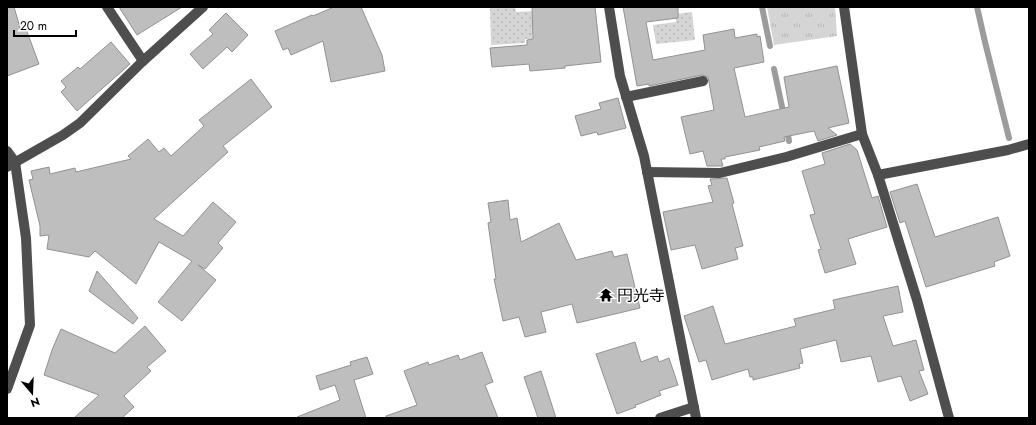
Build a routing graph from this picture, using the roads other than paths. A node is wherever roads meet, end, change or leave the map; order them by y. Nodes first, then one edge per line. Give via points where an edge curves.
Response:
1 (107, 7) edge
2 (203, 7) edge
3 (610, 7) edge
4 (844, 7) edge
5 (143, 61) junction
6 (703, 81) dead end
7 (626, 97) junction
8 (862, 134) junction
9 (1029, 144) edge
10 (7, 151) edge
11 (11, 165) edge
12 (647, 172) junction
13 (878, 175) junction
14 (7, 389) edge
15 (694, 407) junction
16 (660, 418) edge
17 (696, 418) edge
18 (950, 418) edge

1 - 5 street
2 - 5 street
3 - 7 street via 620,76
4 - 8 street
5 - 11 street via 80,123
6 - 7 street
7 - 12 street
8 - 12 street via 786,157 720,173
8 - 13 street
9 - 13 street
10 - 11 street
11 - 14 street via 26,238 30,325
12 - 15 street
13 - 18 street
15 - 16 street
15 - 17 street

